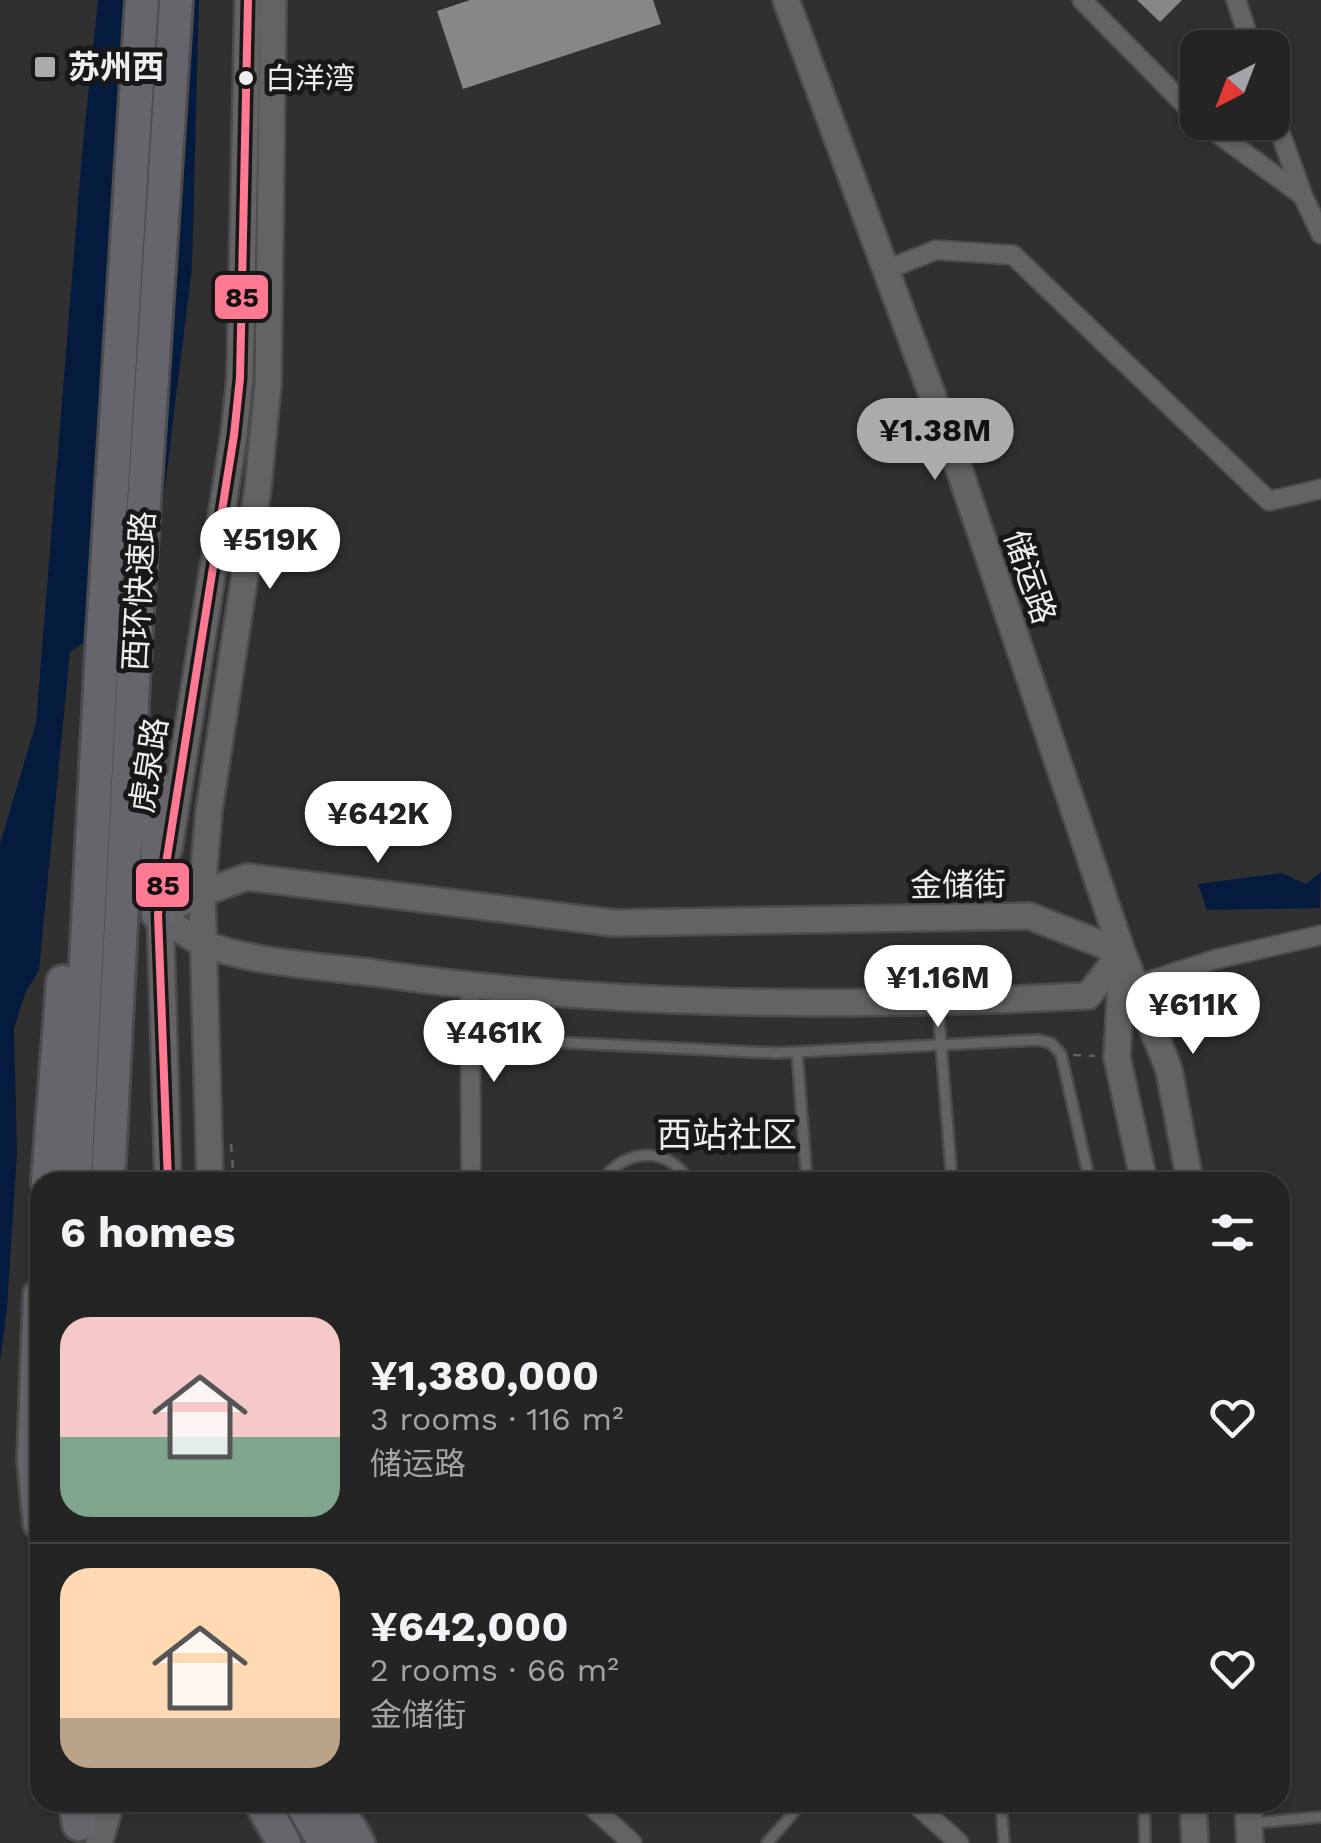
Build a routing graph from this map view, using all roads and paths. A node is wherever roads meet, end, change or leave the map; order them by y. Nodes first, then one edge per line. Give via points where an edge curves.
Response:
1 (142, 0) edge
2 (176, 0) edge
3 (248, 0) edge
4 (273, 0) edge
5 (786, 0) edge
6 (1082, 0) edge
7 (1236, 0) edge
8 (1246, 30) edge
9 (1180, 100) edge
10 (1227, 140) edge
11 (1283, 140) edge
12 (1304, 196) junction
13 (1321, 234) edge
14 (886, 270) junction
15 (1321, 489) edge
16 (134, 678) junction
17 (100, 700) junction
18 (202, 893) junction
19 (158, 914) junction
20 (1321, 935) edge
21 (202, 943) junction
22 (1122, 952) junction
23 (1136, 986) junction
24 (470, 987) junction
25 (938, 1003) junction
26 (470, 1038) junction
27 (941, 1046) junction
28 (797, 1052) junction
29 (1061, 1054) junction
30 (1117, 1057) junction
31 (49, 1172) edge
32 (76, 1172) edge
33 (109, 1172) edge
34 (168, 1172) edge
35 (210, 1172) edge
36 (471, 1172) edge
37 (609, 1172) edge
38 (681, 1172) edge
39 (807, 1172) edge
40 (951, 1172) edge
41 (1088, 1172) edge
42 (1142, 1172) edge
43 (1188, 1172) edge
44 (267, 1812) edge
45 (306, 1812) edge
46 (340, 1812) edge
47 (598, 1812) edge
48 (794, 1812) edge
49 (925, 1812) edge
50 (1002, 1812) edge
51 (1144, 1812) edge
52 (1194, 1812) edge
53 (1321, 1817) edge
54 (1249, 1823) edge
55 (284, 1843) edge
56 (325, 1843) edge
57 (358, 1843) edge
58 (632, 1843) edge
59 (767, 1843) edge
60 (959, 1843) edge
61 (1004, 1843) edge
62 (1145, 1843) edge
63 (1195, 1843) edge

1 - 17 highway, 西环快速路
2 - 16 highway, 西环快速路
3 - 19 street, 虎泉路 via 240,378
4 - 18 street, 虎泉路 via 268,384
5 - 14 street, 储运路
6 - 9 street
7 - 8 street
10 - 12 street
11 - 12 street
12 - 13 street
14 - 15 street via 936,250 1013,255 1269,501
14 - 22 street, 储运路
16 - 19 highway via 157,808
16 - 33 highway, 西环快速路
17 - 31 highway via 76,817
17 - 32 highway, 西环快速路
18 - 19 street, 金储街
18 - 21 street, 虎泉路
18 - 22 street, 金储街 via 247,878 614,923 1028,916
19 - 21 street
19 - 34 street, 虎泉路
20 - 23 street via 1216,958
21 - 24 street
21 - 35 street, 虎泉路
22 - 23 street, 储运路
22 - 25 street via 1088,996
22 - 30 street
23 - 43 street, 储运路 via 1169,1070
24 - 25 street via 608,998
24 - 26 street
25 - 27 lane
26 - 28 lane
26 - 36 street
27 - 28 lane
27 - 29 lane via 1039,1040
27 - 40 lane
28 - 39 lane
29 - 30 path
29 - 41 lane
30 - 42 street
37 - 38 lane via 641,1155 672,1162
44 - 55 highway
45 - 56 highway
46 - 57 highway
47 - 58 street
48 - 59 lane
49 - 60 street
50 - 61 lane
51 - 62 lane
52 - 63 street
53 - 54 lane

